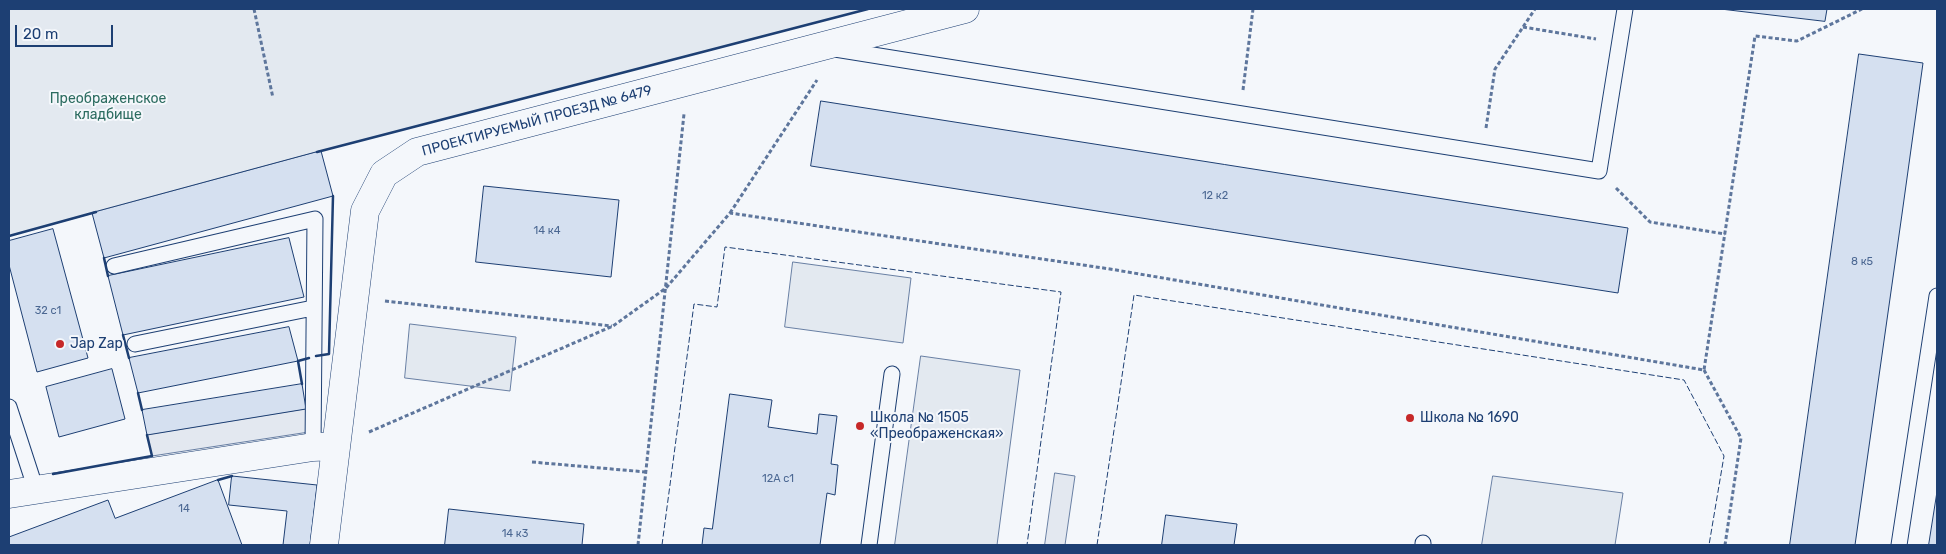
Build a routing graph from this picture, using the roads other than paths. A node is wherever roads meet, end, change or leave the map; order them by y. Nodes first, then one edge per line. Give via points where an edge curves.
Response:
1 (965, 9) edge
2 (1624, 9) edge
3 (820, 47) junction
4 (114, 266) dead end
5 (1937, 296) edge
6 (313, 308) junction
7 (135, 344) dead end
8 (892, 374) dead end
9 (9, 407) edge
10 (324, 446) junction
11 (36, 490) junction
12 (9, 494) edge
13 (324, 545) edge
14 (869, 545) edge
15 (1899, 545) edge

1 - 3 street, ПРОЕКТИРУЕМЫЙ ПРОЕЗД № 6479
2 - 3 lane via 1599,171
3 - 10 street, ПРОЕКТИРУЕМЫЙ ПРОЕЗД № 6479 via 417,152 384,174 365,211 355,298
4 - 6 lane via 314,219
5 - 15 lane
6 - 7 lane
6 - 10 lane
8 - 14 lane
9 - 11 lane
10 - 11 street
10 - 13 street, ПРОЕКТИРУЕМЫЙ ПРОЕЗД № 6479
11 - 12 street

